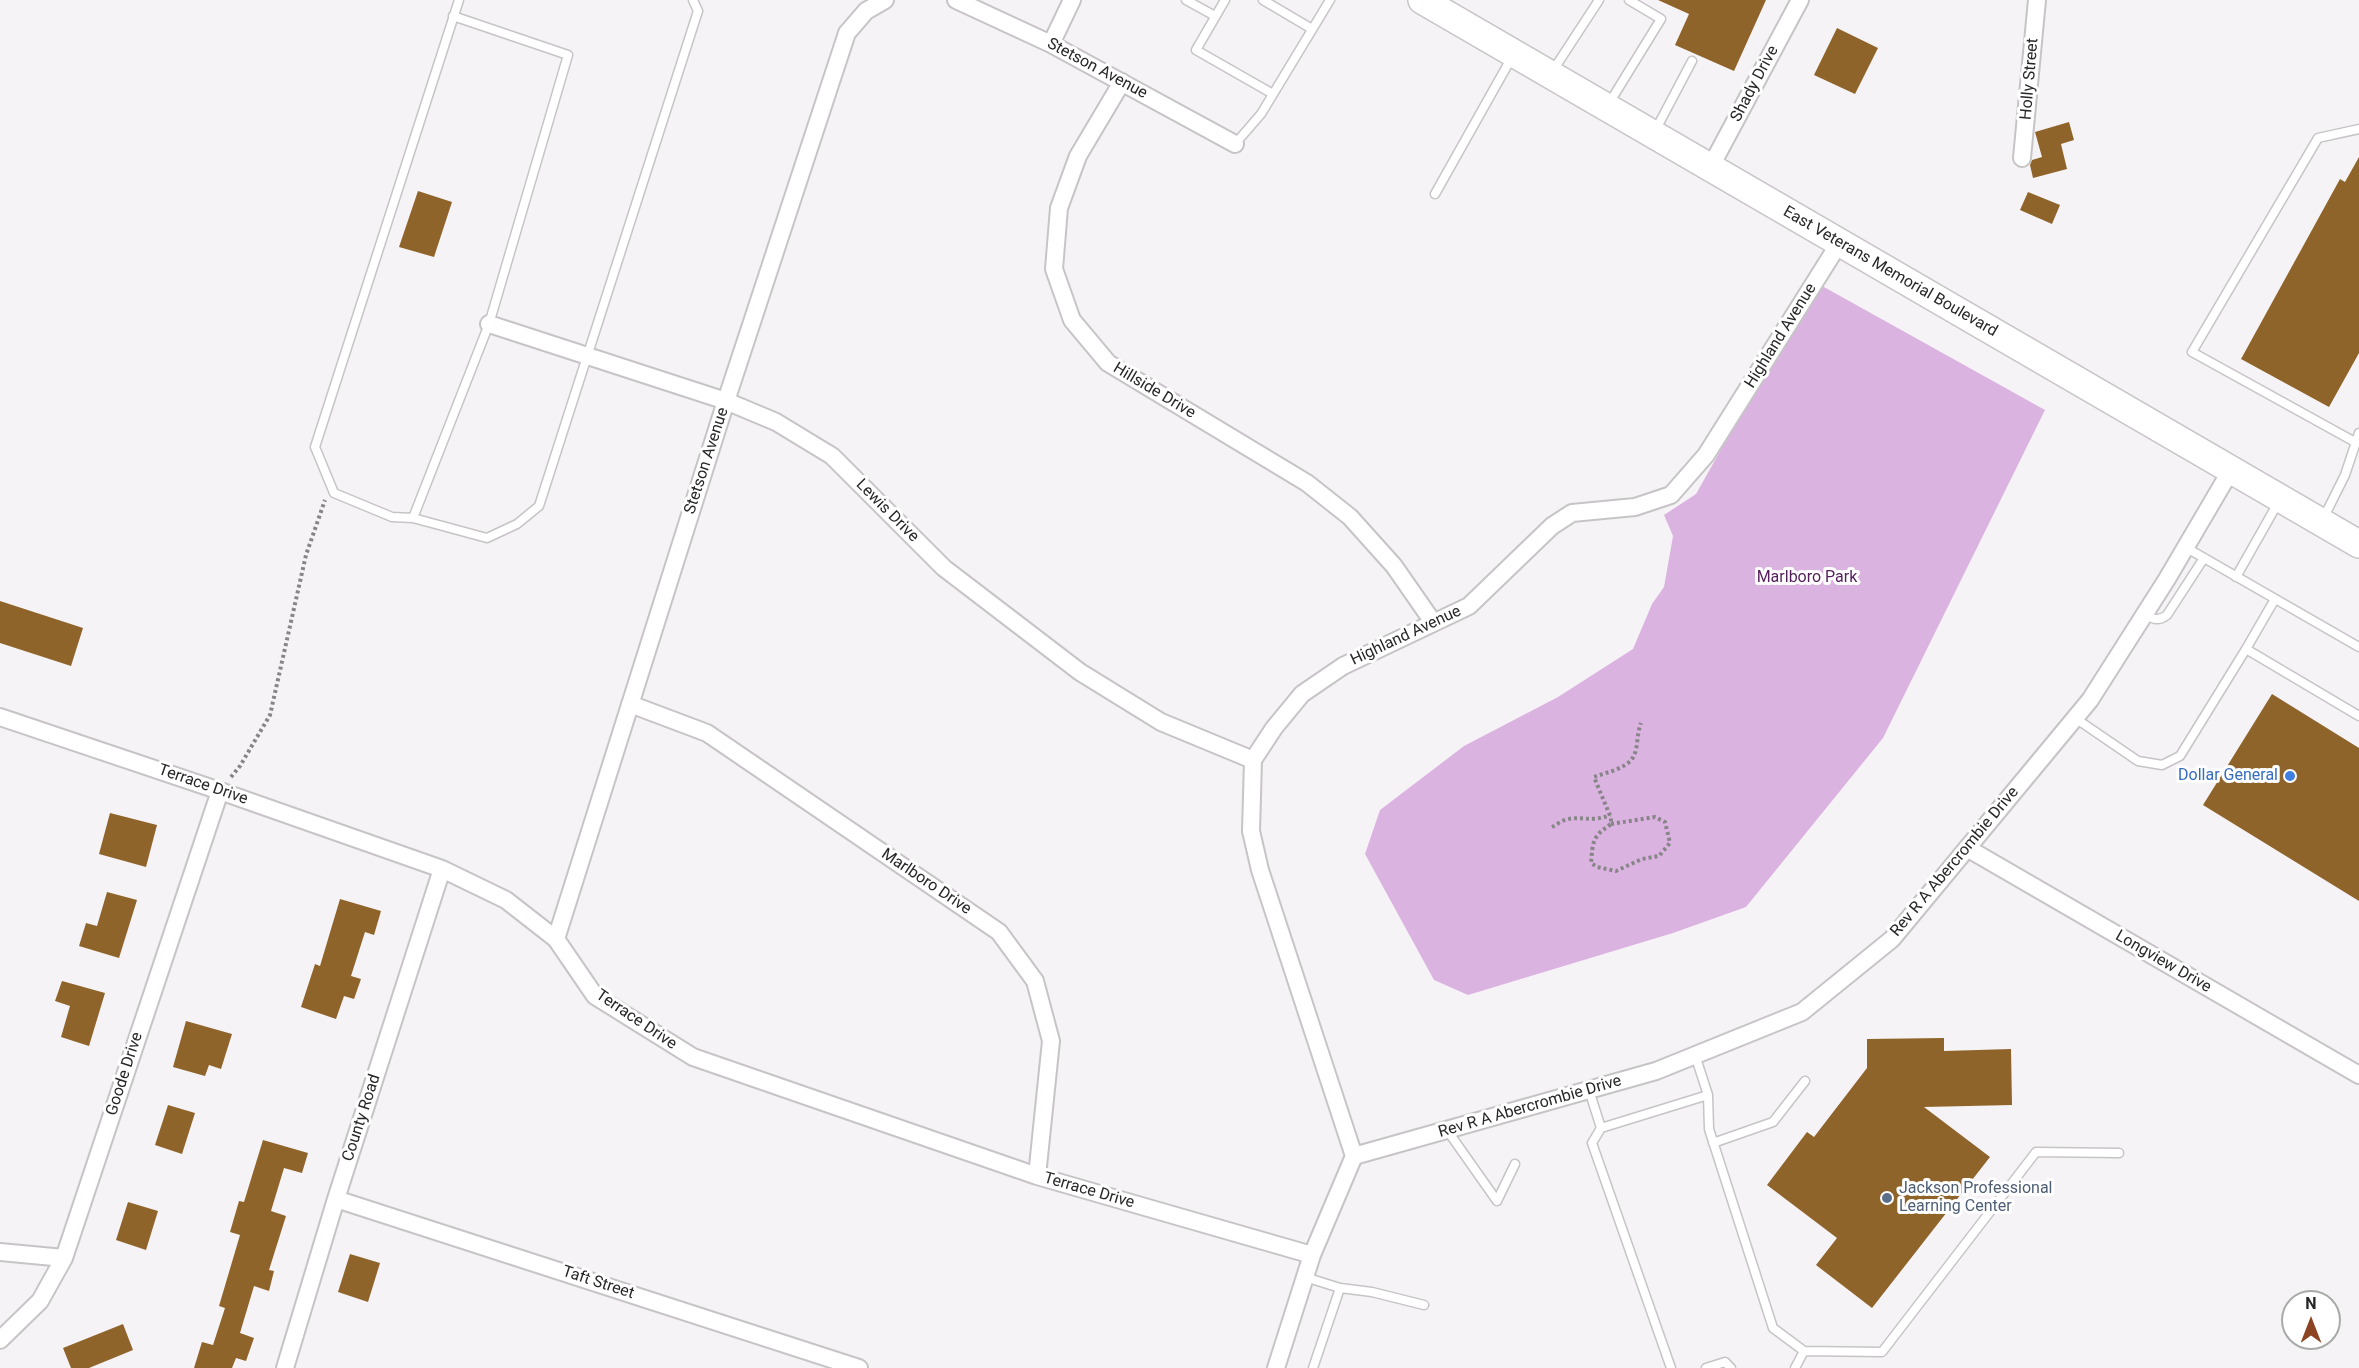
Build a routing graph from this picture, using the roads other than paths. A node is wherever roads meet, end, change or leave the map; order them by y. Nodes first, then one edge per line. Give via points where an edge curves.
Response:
1 (459, 0) edge
2 (693, 0) edge
3 (885, 0) edge
4 (956, 0) edge
5 (1186, 0) edge
6 (1225, 0) edge
7 (1263, 0) edge
8 (1330, 0) edge
9 (1422, 0) edge
10 (1599, 0) edge
11 (1629, 0) edge
12 (1800, 0) edge
13 (2037, 0) edge
14 (1069, 1) edge
15 (453, 16) junction
16 (1215, 16) junction
17 (1312, 29) junction
18 (1052, 44) junction
19 (1514, 54) junction
20 (1692, 61) dead end
21 (1550, 75) junction
22 (1122, 82) junction
23 (1273, 94) junction
24 (1607, 108) junction
25 (2359, 129) edge
26 (1653, 135) junction
27 (1235, 144) joint
28 (2022, 158) dead end
29 (1710, 168) junction
30 (1435, 194) dead end
31 (1840, 242) junction
32 (489, 324) junction
33 (588, 357) junction
34 (726, 401) junction
35 (2357, 437) edge
36 (2231, 470) junction
37 (2281, 498) junction
38 (413, 518) junction
39 (2321, 522) junction
40 (2359, 544) edge
41 (2186, 547) junction
42 (2204, 558) junction
43 (2236, 577) junction
44 (2275, 599) junction
45 (2144, 614) junction
46 (1433, 622) junction
47 (2359, 648) edge
48 (2246, 649) junction
49 (630, 704) junction
50 (2359, 716) edge
51 (0, 717) edge
52 (2075, 718) junction
53 (1253, 760) junction
54 (220, 791) junction
55 (1967, 848) junction
56 (442, 869) junction
57 (556, 939) junction
58 (1695, 1055) junction
59 (2359, 1075) edge
60 (1805, 1081) dead end
61 (1589, 1090) junction
62 (1708, 1095) junction
63 (1601, 1128) junction
64 (1447, 1130) junction
65 (1713, 1143) junction
66 (2119, 1153) dead end
67 (1354, 1156) junction
68 (1515, 1164) dead end
69 (1037, 1176) junction
70 (336, 1199) junction
71 (0, 1252) edge
72 (1312, 1255) junction
73 (64, 1258) junction
74 (1305, 1277) junction
75 (1340, 1288) junction
76 (1424, 1305) dead end
77 (0, 1340) edge
78 (1804, 1352) junction
79 (285, 1368) edge
80 (860, 1368) edge
81 (1276, 1368) edge
82 (1313, 1368) edge
83 (1671, 1368) edge
84 (1706, 1368) edge
85 (1731, 1368) edge
86 (1796, 1368) edge

1 - 15 lane
2 - 33 lane via 698,11
3 - 34 street, Stetson Avenue via 866,11 847,33
4 - 18 street, Stetson Avenue
5 - 16 lane
6 - 16 lane
7 - 17 lane
8 - 17 lane
9 - 19 main road, East Veterans Memorial Boulevard
10 - 21 lane
11 - 24 lane via 1660,19
12 - 29 street, Shady Drive
13 - 28 street, Holly Street
14 - 18 street
15 - 32 lane via 568,55
15 - 38 lane via 315,447 334,493 392,517
16 - 23 lane via 1196,50
17 - 23 lane
18 - 22 street, Stetson Avenue
19 - 21 main road, East Veterans Memorial Boulevard
19 - 30 lane
20 - 26 lane
21 - 24 main road, East Veterans Memorial Boulevard
22 - 27 street, Stetson Avenue
22 - 46 street, Hillside Drive via 1078,156 1059,208 1054,268 1072,320 1108,363 1307,483 1350,517 1394,566
23 - 27 lane
24 - 26 main road, East Veterans Memorial Boulevard
25 - 35 lane via 2318,138 2192,352
26 - 29 main road, East Veterans Memorial Boulevard
29 - 31 main road, East Veterans Memorial Boulevard
31 - 36 main road, East Veterans Memorial Boulevard
31 - 46 street, Highland Avenue via 1706,455 1671,495 1635,507 1572,513 1552,526 1469,606
32 - 33 street, Lewis Drive
32 - 38 lane
33 - 34 street, Lewis Drive
33 - 38 lane via 539,506 517,524 488,538
34 - 49 street, Stetson Avenue
34 - 53 street, Lewis Drive via 776,422 832,456 944,568 1080,672 1161,722
35 - 39 lane via 2345,475
36 - 37 main road, East Veterans Memorial Boulevard
36 - 41 street, Rev R A Abercrombie Drive
37 - 39 main road, East Veterans Memorial Boulevard
37 - 43 lane
39 - 40 main road, East Veterans Memorial Boulevard
41 - 42 lane
41 - 45 street, Rev R A Abercrombie Drive
42 - 43 lane
42 - 45 lane via 2167,615 2154,620
43 - 44 lane
44 - 47 lane
44 - 48 lane
45 - 52 street, Rev R A Abercrombie Drive
46 - 53 street, Highland Avenue via 1343,666 1302,694
48 - 50 lane
48 - 52 lane via 2180,756 2162,765 2138,761
49 - 57 street, Stetson Avenue
49 - 69 street, Marlboro Drive via 707,733 999,932 1035,981 1052,1041
51 - 54 street, Terrace Drive
52 - 55 street, Rev R A Abercrombie Drive
53 - 67 street via 1251,831 1260,870
54 - 56 street, Terrace Drive
54 - 73 street, Goode Drive
55 - 58 street, Rev R A Abercrombie Drive via 1892,939 1802,1012
55 - 59 street, Longview Drive
56 - 57 street, Terrace Drive via 506,900
56 - 70 street, County Road
57 - 69 street, Terrace Drive via 595,996 693,1057
58 - 61 street, Rev R A Abercrombie Drive
58 - 62 lane
60 - 65 lane via 1773,1122
61 - 63 lane
61 - 64 street, Rev R A Abercrombie Drive
62 - 63 lane
62 - 65 lane
63 - 83 lane via 1592,1143
64 - 67 street, Rev R A Abercrombie Drive
64 - 68 lane via 1497,1201
65 - 78 lane via 1773,1328
66 - 78 lane via 2036,1152 1882,1352
67 - 72 street
69 - 72 street, Terrace Drive
70 - 79 street, County Road
70 - 80 street, Taft Street
71 - 73 street
72 - 74 street
73 - 77 street, Goode Drive via 40,1301
74 - 75 lane
74 - 81 street
75 - 76 lane
75 - 82 lane
78 - 86 lane
84 - 85 lane via 1725,1362

